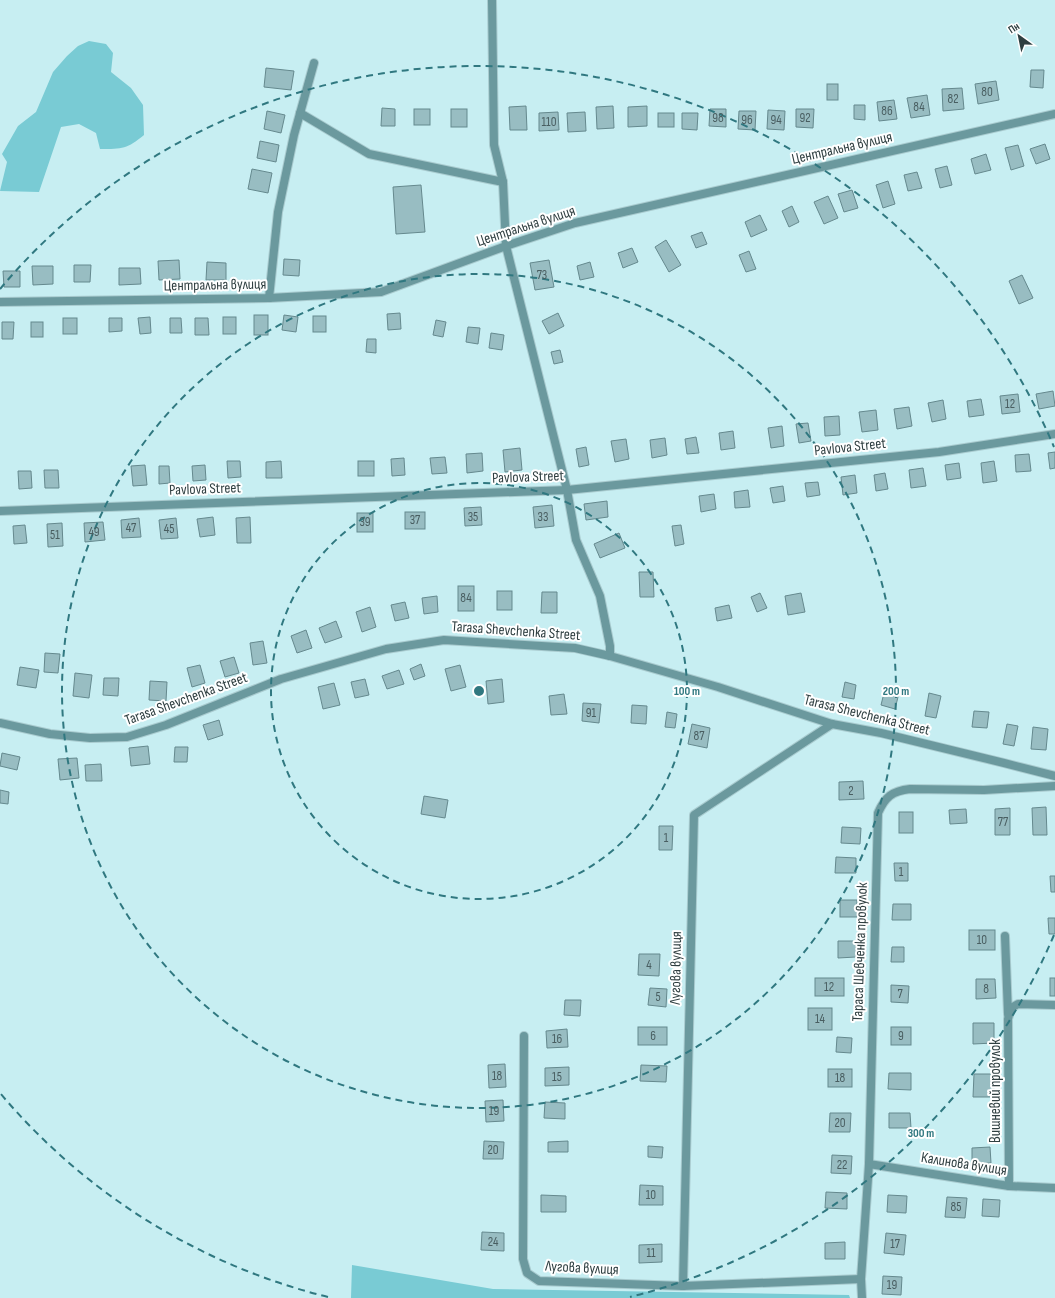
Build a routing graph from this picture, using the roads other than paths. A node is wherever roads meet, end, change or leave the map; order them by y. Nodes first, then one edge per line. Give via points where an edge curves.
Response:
1 (492, 0) edge
2 (314, 63) dead end
3 (300, 113) junction
4 (1055, 114) edge
5 (503, 182) junction
6 (506, 246) junction
7 (269, 298) junction
8 (0, 302) edge
9 (1055, 434) edge
10 (567, 490) junction
11 (0, 511) edge
12 (610, 656) junction
13 (0, 723) edge
14 (832, 724) junction
15 (1055, 776) edge
16 (1055, 786) edge
17 (1005, 936) dead end
18 (1055, 1006) edge
19 (1008, 1019) junction
20 (524, 1036) dead end
21 (869, 1164) junction
22 (1010, 1186) junction
23 (1055, 1188) edge
24 (861, 1279) junction
25 (683, 1286) junction
26 (862, 1298) edge

1 - 5 street via 494,145
2 - 3 street
3 - 5 street via 369,154
3 - 7 street via 278,212
4 - 6 street, Центральна вулиця via 575,223
5 - 6 street
6 - 7 street, Центральна вулиця via 381,292
6 - 10 street
7 - 8 street, Центральна вулиця
9 - 10 street, Pavlova Street via 939,452
10 - 11 street, Pavlova Street
10 - 12 street via 576,540 600,596
12 - 13 street, Tarasa Shevchenka Street via 574,648 444,640 386,649 281,679 166,725 127,737 90,738 50,734
12 - 14 street, Tarasa Shevchenka Street
14 - 15 street, Tarasa Shevchenka Street via 881,733
14 - 25 street, Лугова вулиця via 694,815
16 - 21 street, Тараса Шевченка провулок via 984,790 898,790 881,805 878,812
17 - 19 street, Вишневий провулок
18 - 19 street, Вишневий провулок via 1018,1004 1012,1008
19 - 22 street, Вишневий провулок
20 - 25 street, Лугова вулиця via 523,1259 527,1273 539,1281
21 - 22 street, Калинова вулиця
21 - 24 street, Тараса Шевченка провулок
22 - 23 street, Калинова вулиця
24 - 25 street, Лугова вулиця
24 - 26 street

